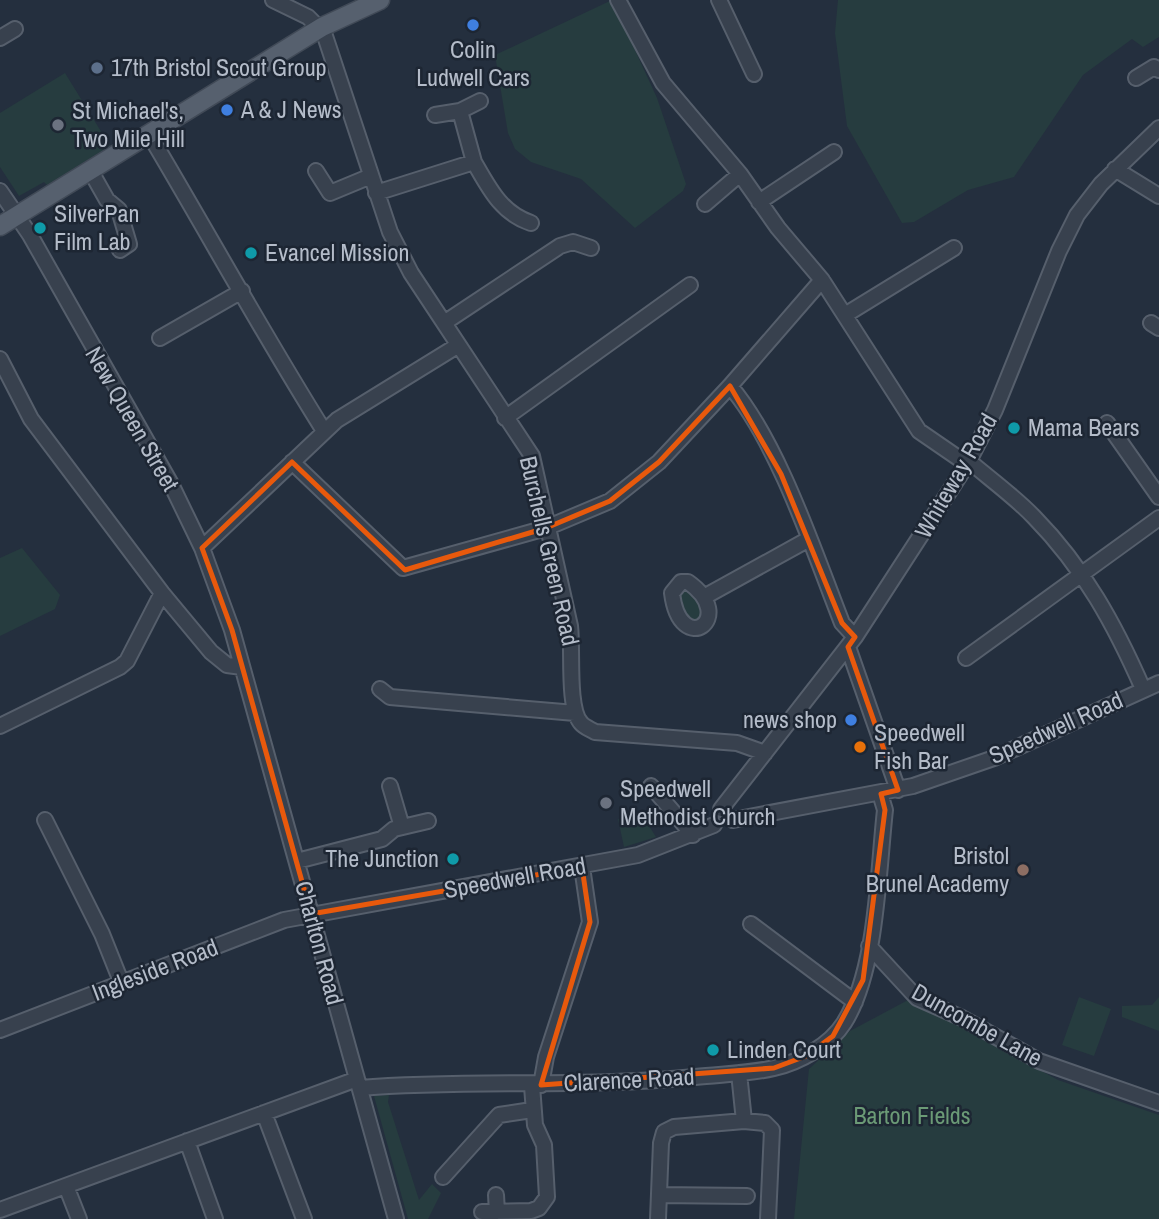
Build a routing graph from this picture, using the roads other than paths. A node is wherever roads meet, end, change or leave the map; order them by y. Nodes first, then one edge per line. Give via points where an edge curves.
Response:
1 (273, 0) edge
2 (380, 0) edge
3 (618, 0) edge
4 (719, 0) edge
5 (321, 28) junction
6 (15, 29) dead end
7 (0, 38) edge
8 (1159, 70) edge
9 (754, 74) dead end
10 (1136, 78) dead end
11 (480, 101) dead end
12 (460, 111) junction
13 (435, 115) dead end
14 (1159, 128) edge
15 (149, 134) junction
16 (834, 152) dead end
17 (474, 162) junction
18 (1115, 169) junction
19 (90, 170) junction
20 (316, 172) dead end
21 (740, 174) junction
22 (371, 176) junction
23 (0, 191) edge
24 (376, 193) junction
25 (1159, 196) edge
26 (759, 202) junction
27 (705, 204) dead end
28 (17, 215) junction
29 (531, 223) dead end
30 (0, 226) edge
31 (591, 247) dead end
32 (954, 248) dead end
33 (120, 250) dead end
34 (822, 280) junction
35 (690, 285) dead end
36 (242, 291) junction
37 (845, 316) junction
38 (444, 323) junction
39 (160, 338) dead end
40 (457, 346) junction
41 (0, 359) edge
42 (730, 386) junction
43 (505, 418) junction
44 (1107, 424) dead end
45 (324, 431) junction
46 (292, 462) junction
47 (968, 463) junction
48 (1159, 497) edge
49 (1159, 518) edge
50 (546, 528) junction
51 (809, 539) junction
52 (202, 548) junction
53 (1082, 573) junction
54 (162, 593) junction
55 (704, 597) dead end
56 (232, 631) joint
57 (852, 642) junction
58 (965, 658) dead end
59 (242, 667) junction
60 (1159, 682) edge
61 (380, 688) dead end
62 (1143, 689) junction
63 (575, 713) junction
64 (0, 726) edge
65 (765, 753) junction
66 (390, 786) dead end
67 (651, 786) dead end
68 (914, 786) junction
69 (898, 790) junction
70 (882, 800) junction
71 (807, 807) junction
72 (721, 809) junction
73 (45, 820) dead end
74 (733, 820) junction
75 (428, 821) dead end
76 (714, 825) junction
77 (402, 827) junction
78 (693, 835) junction
79 (297, 861) junction
80 (582, 867) junction
81 (311, 914) junction
82 (751, 924) dead end
83 (869, 946) junction
84 (122, 984) junction
85 (855, 1002) junction
86 (0, 1030) edge
87 (739, 1073) junction
88 (359, 1083) junction
89 (536, 1085) junction
90 (1159, 1103) edge
91 (532, 1110) junction
92 (264, 1112) junction
93 (744, 1121) junction
94 (187, 1142) junction
95 (443, 1177) dead end
96 (66, 1186) junction
97 (496, 1195) dead end
98 (659, 1195) junction
99 (747, 1196) dead end
100 (0, 1210) edge
101 (79, 1219) edge
102 (215, 1219) edge
103 (304, 1219) edge
104 (396, 1219) edge
105 (658, 1219) edge
106 (768, 1219) edge

1 - 5 street
2 - 5 main road
3 - 21 street via 663,83
4 - 9 street
5 - 15 main road
5 - 22 street, Burchells Green Road
6 - 7 street
8 - 10 street via 1154,66
11 - 12 street
12 - 13 street
12 - 17 street
14 - 18 street, Whiteway Road
15 - 19 main road
15 - 36 street
16 - 26 street
17 - 24 street
17 - 29 street via 503,207
18 - 25 street
18 - 47 street, Whiteway Road via 1087,200 1067,234 995,410
19 - 28 main road
19 - 33 street via 107,200 119,210 129,244
20 - 22 street via 330,193
21 - 26 street
21 - 27 street
22 - 24 street, Burchells Green Road
23 - 28 street, New Queen Street
24 - 38 street, Burchells Green Road via 411,273
26 - 34 street
28 - 30 main road
28 - 52 street, New Queen Street via 154,452
31 - 38 street via 573,242 560,246 521,280
32 - 37 street
34 - 37 street
34 - 42 street
35 - 43 street via 652,319
36 - 39 street
36 - 45 street
37 - 47 street via 919,431
38 - 40 street, Burchells Green Road
40 - 43 street, Burchells Green Road
40 - 45 street
41 - 54 street via 31,419
42 - 50 street via 636,483 610,501
42 - 51 street via 754,422
43 - 50 street, Burchells Green Road via 532,456
44 - 48 street
45 - 46 street
46 - 50 street via 403,568
46 - 52 street
47 - 53 street via 1034,516
47 - 57 street, Whiteway Road
49 - 53 street
50 - 63 street, Burchells Green Road via 570,626
51 - 55 street
51 - 57 street
52 - 56 street, New Queen Street
53 - 58 street
53 - 62 street via 1117,629
54 - 59 street via 211,652 227,665
54 - 64 street via 120,667
56 - 59 street, Charlton Road
57 - 65 street, Whiteway Road
57 - 69 street
59 - 79 street, Charlton Road
60 - 62 street, Speedwell Road
61 - 63 street via 390,697
62 - 68 street, Speedwell Road via 994,758
63 - 65 street via 580,723 594,732 737,743
65 - 72 street, Whiteway Road
66 - 77 street
67 - 78 street
68 - 69 street, Speedwell Road
68 - 70 street, Speedwell Road
69 - 71 street, Speedwell Road
70 - 71 street, Speedwell Road
70 - 83 street via 885,810
71 - 74 street, Speedwell Road
72 - 74 street
72 - 76 street via 713,815
73 - 84 street
74 - 76 street, Speedwell Road via 725,829
75 - 77 street
76 - 78 street, Speedwell Road
77 - 79 street via 382,839
78 - 80 street, Speedwell Road via 638,855
79 - 81 street, Charlton Road
80 - 81 street, Speedwell Road
80 - 89 street via 590,922
81 - 84 street, Ingleside Road via 284,920
81 - 88 street, Charlton Road
82 - 85 street
83 - 85 street, Clarence Road
83 - 90 street, Duncombe Lane via 917,998 1039,1061
84 - 86 street, Ingleside Road
85 - 87 street, Clarence Road via 833,1036 806,1056 774,1068
87 - 89 street, Clarence Road
87 - 93 street
88 - 89 street, Clarence Road
88 - 92 street, Clarence Road
88 - 104 street, Charlton Road
89 - 91 street
91 - 95 street via 499,1115
91 - 97 street via 544,1145 547,1197 531,1211 490,1212
92 - 94 street, Clarence Road
92 - 103 street
93 - 98 street via 674,1127 664,1132
93 - 106 street via 765,1123 772,1130
94 - 96 street, Clarence Road
94 - 102 street
96 - 100 street, Clarence Road
96 - 101 street
98 - 99 street
98 - 105 street

